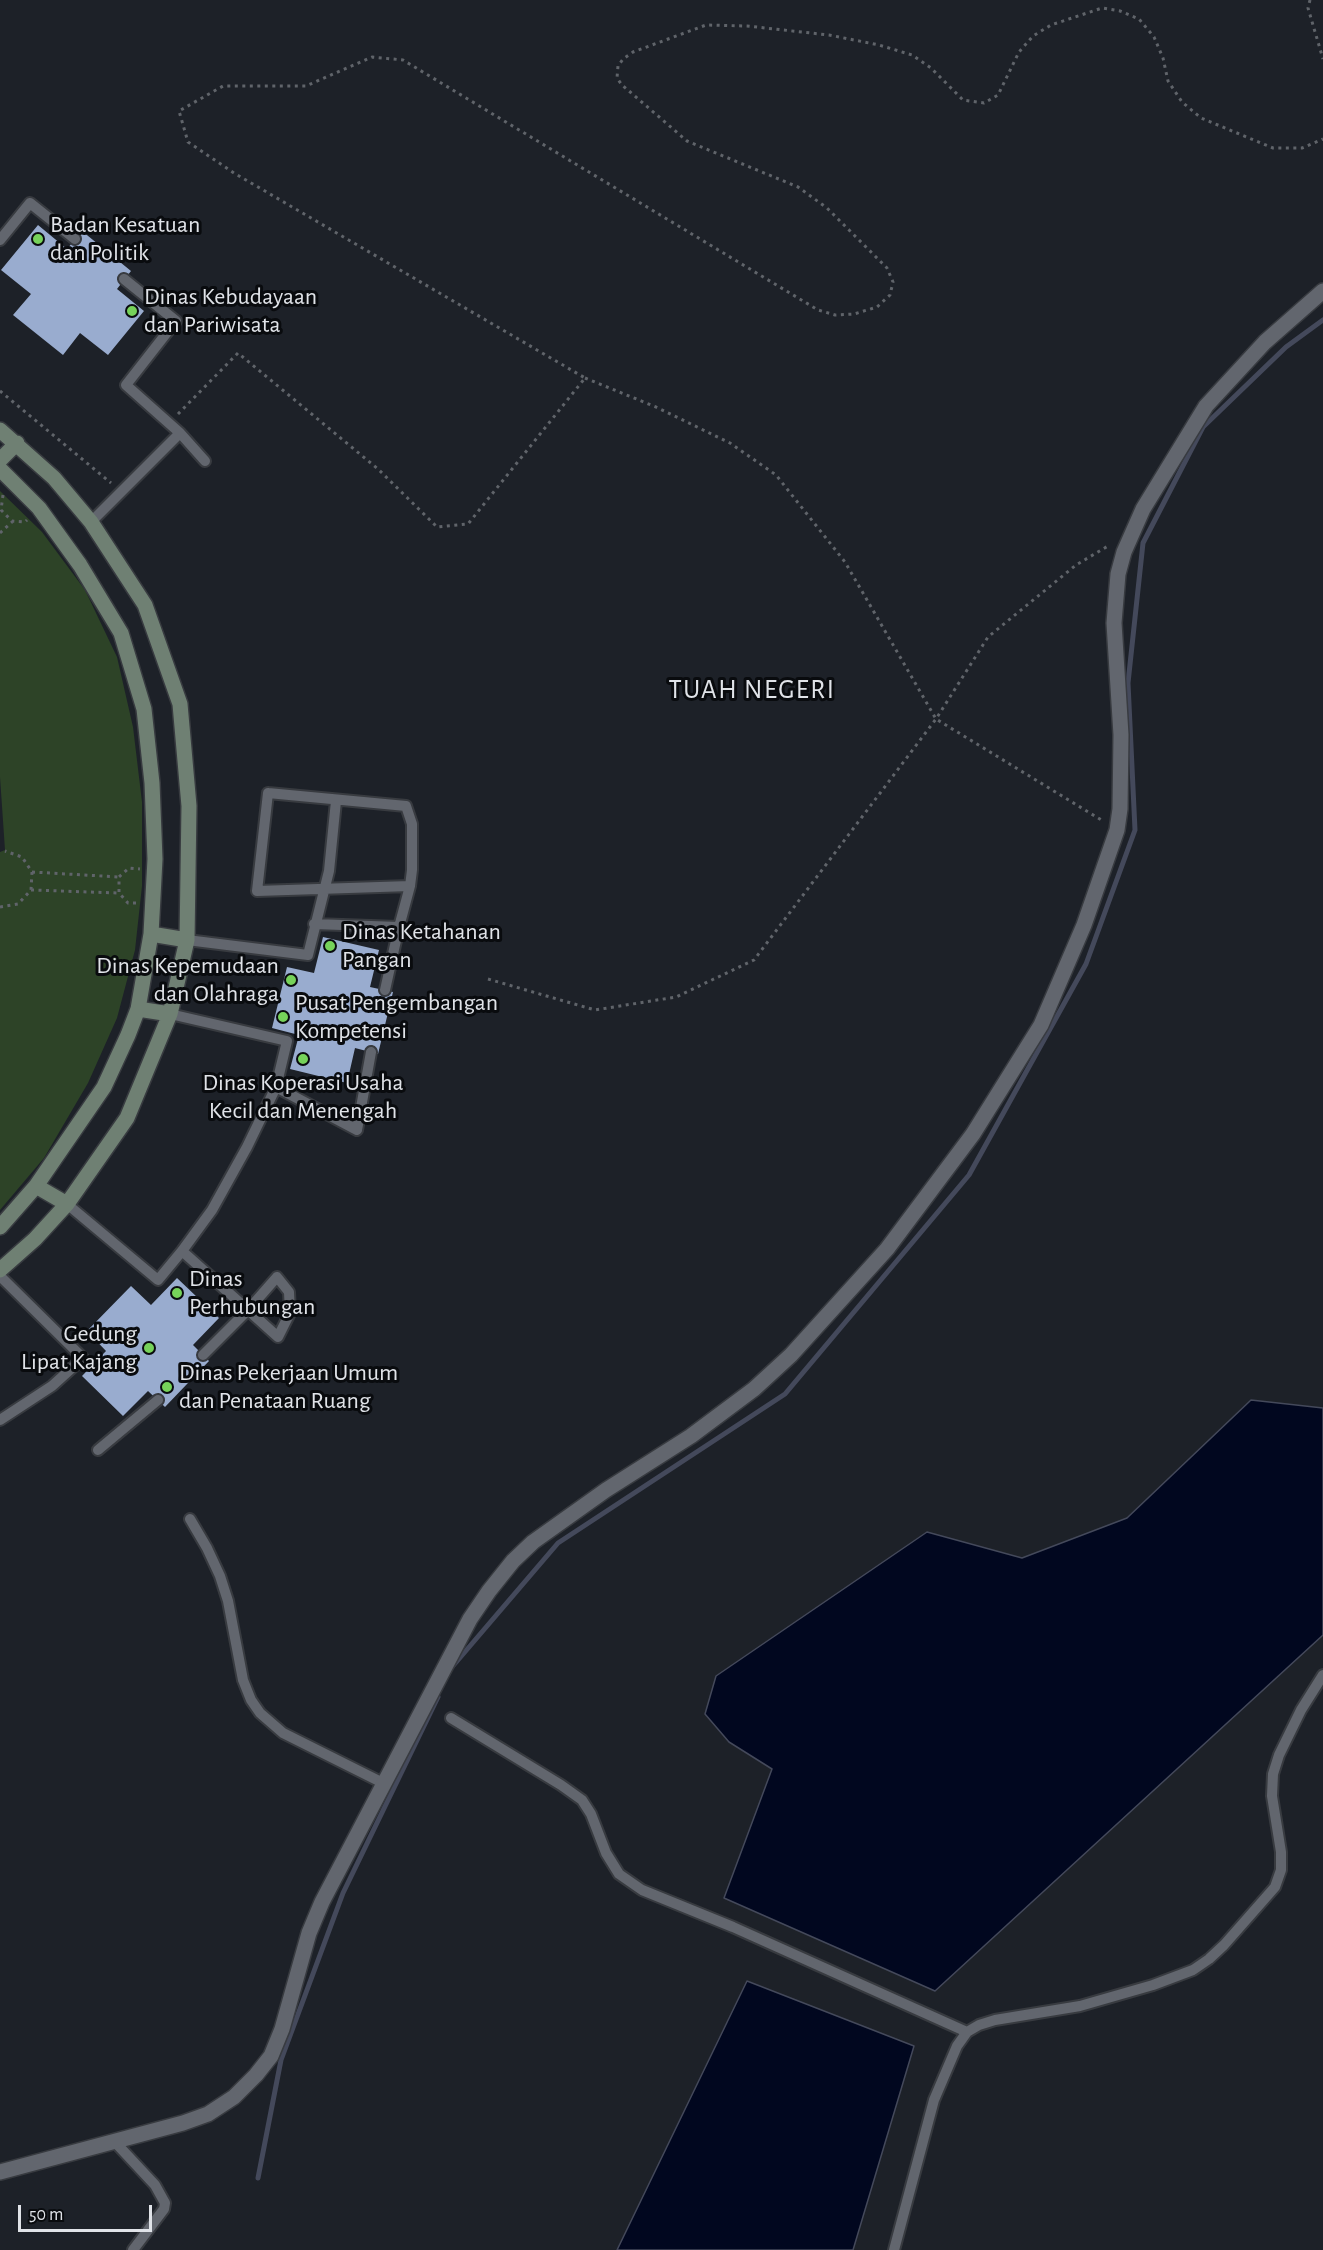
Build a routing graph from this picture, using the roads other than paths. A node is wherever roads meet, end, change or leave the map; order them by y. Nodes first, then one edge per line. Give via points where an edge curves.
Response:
1 (75, 239) dead end
2 (0, 240) edge
3 (124, 279) dead end
4 (1323, 291) edge
5 (0, 430) edge
6 (180, 433) junction
7 (17, 443) junction
8 (0, 460) edge
9 (205, 461) dead end
10 (0, 469) edge
11 (91, 522) junction
12 (336, 801) junction
13 (410, 886) junction
14 (324, 889) junction
15 (314, 924) junction
16 (399, 927) junction
17 (151, 934) junction
18 (187, 940) junction
19 (385, 990) dead end
20 (138, 1009) junction
21 (170, 1014) junction
22 (371, 1052) dead end
23 (276, 1087) junction
24 (36, 1186) junction
25 (68, 1204) junction
26 (0, 1227) edge
27 (182, 1251) junction
28 (0, 1270) edge
29 (0, 1276) edge
30 (248, 1310) junction
31 (203, 1355) dead end
32 (158, 1400) dead end
33 (0, 1420) edge
34 (98, 1450) dead end
35 (190, 1519) dead end
36 (1323, 1675) edge
37 (451, 1718) dead end
38 (385, 1784) junction
39 (967, 2032) junction
40 (114, 2141) junction
41 (0, 2172) edge
42 (133, 2250) edge
43 (894, 2250) edge

1 - 2 lane via 30,203
3 - 6 lane via 176,321 126,385
4 - 38 street via 1265,342 1206,406 1133,531 1121,563 1115,597 1121,735 1117,830 1084,925 1041,1025 973,1134 887,1249 791,1355 754,1389 691,1436 563,1520 513,1561 470,1619
5 - 7 street
6 - 9 lane
6 - 11 lane
7 - 8 street
7 - 11 street via 54,478
10 - 17 street via 39,508 80,565 121,633 144,709 152,783 155,870
11 - 18 street via 145,605 180,704 189,806
12 - 13 lane via 406,806 412,824
12 - 14 lane
12 - 14 lane via 268,793 257,891
13 - 14 lane
13 - 16 lane
14 - 15 lane
15 - 16 lane
15 - 18 lane via 308,955
16 - 19 lane
17 - 18 street
17 - 20 street
18 - 21 street
20 - 21 street
20 - 24 street via 104,1087
21 - 23 lane via 286,1041
21 - 25 street via 127,1118
22 - 23 lane via 357,1130
23 - 27 lane via 224,1189
24 - 25 street
24 - 26 street
25 - 27 lane via 159,1280
25 - 28 street
27 - 30 lane
29 - 33 lane via 83,1358 52,1386
30 - 30 lane via 277,1277 289,1292 290,1313 278,1337
30 - 31 lane
32 - 34 lane
35 - 38 lane via 220,1576 243,1680 260,1713 283,1733
36 - 39 lane via 1301,1710 1273,1774 1272,1796 1281,1852 1281,1870 1275,1887 1224,1945 1193,1970 1153,1985 1080,2006 994,2020
37 - 39 lane via 582,1800 619,1874 642,1890
38 - 40 street via 309,1933 271,2056 234,2097 208,2114
39 - 43 lane via 934,2100
40 - 41 street
40 - 42 lane via 155,2185 165,2204

